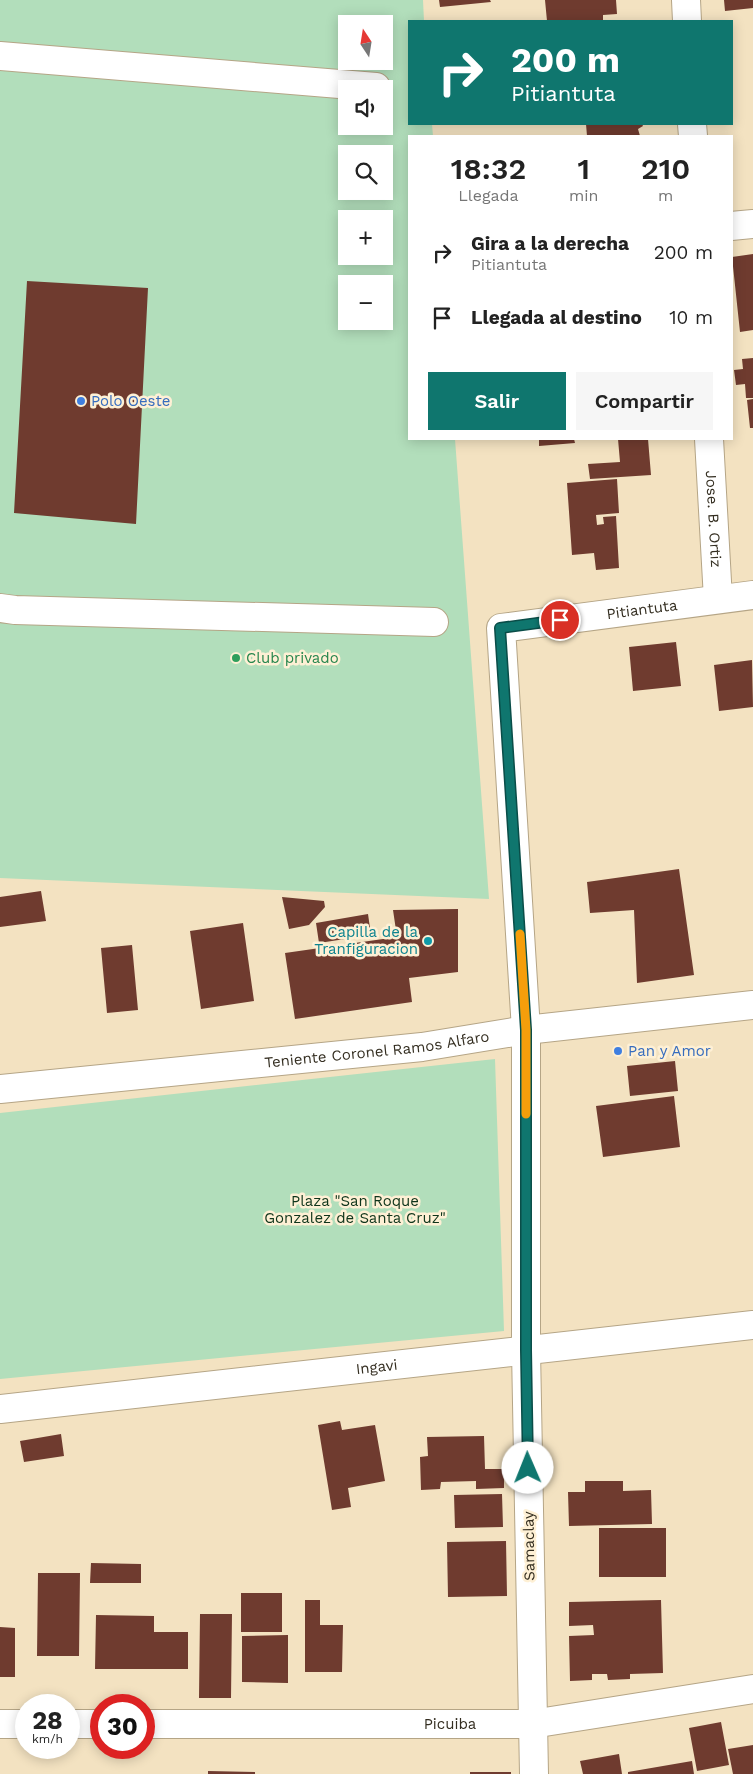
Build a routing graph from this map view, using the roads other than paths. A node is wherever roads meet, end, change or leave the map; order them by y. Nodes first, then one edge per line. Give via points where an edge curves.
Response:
1 (686, 0) edge
2 (687, 20) edge
3 (0, 56) edge
4 (338, 84) edge
5 (753, 224) edge
6 (733, 226) edge
7 (709, 440) edge
8 (753, 595) edge
9 (718, 599) junction
10 (0, 608) edge
11 (434, 622) dead end
12 (500, 628) joint
13 (753, 1005) edge
14 (526, 1030) junction
15 (0, 1089) edge
16 (753, 1325) edge
17 (526, 1350) junction
18 (0, 1409) edge
19 (753, 1689) edge
20 (0, 1724) edge
21 (15, 1724) edge
22 (155, 1724) edge
23 (532, 1724) junction
24 (534, 1774) edge

1 - 2 street
3 - 4 street
5 - 6 street
7 - 9 street, Jose. B. Ortiz
8 - 9 street, Pitiantuta
9 - 12 street, Pitiantuta
10 - 11 street
12 - 14 street, Samaclay
13 - 14 street, Teniente Coronel Ramos Alfaro
14 - 15 street, Teniente Coronel Ramos Alfaro via 422,1047
14 - 17 street, Samaclay
16 - 17 street, Ingavi
17 - 18 street, Ingavi
17 - 23 street, Samaclay
19 - 23 street, Picuiba
20 - 21 street
22 - 23 street, Picuiba
23 - 24 street, Samaclay

